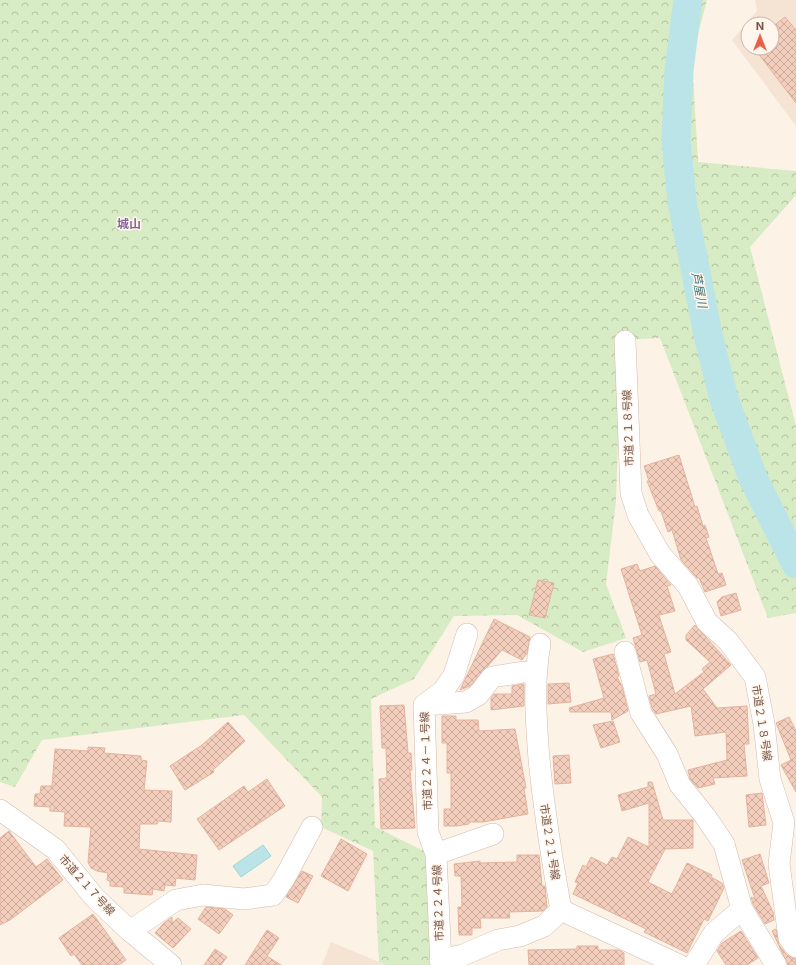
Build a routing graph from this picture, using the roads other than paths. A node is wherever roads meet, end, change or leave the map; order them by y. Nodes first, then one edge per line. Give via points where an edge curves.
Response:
1 (625, 341) dead end
2 (468, 634) dead end
3 (540, 644) dead end
4 (625, 652) dead end
5 (524, 672) dead end
6 (424, 700) junction
7 (0, 810) edge
8 (312, 827) dead end
9 (493, 834) dead end
10 (436, 854) junction
11 (742, 909) junction
12 (561, 910) junction
13 (130, 931) junction
14 (796, 947) edge
15 (641, 957) edge
16 (441, 962) edge
17 (171, 965) edge
18 (679, 965) edge
19 (694, 965) edge
20 (776, 965) edge

1 - 14 street, 市道２１８号線 via 631,494 638,516 660,554 688,586 707,622 728,641 755,677 764,724 770,779 784,823 779,864 789,938
2 - 6 street via 454,675 443,691
3 - 12 street, 市道２２１号線 via 535,671 535,714 545,818
4 - 11 street via 641,713 667,754 680,785 724,844
5 - 6 street, 市道２２４－１号線 via 492,677 478,695 466,702
6 - 10 street, 市道２２４－１号線 via 428,832
7 - 13 street, 市道２１７号線 via 55,849 95,898
8 - 13 street via 273,895 244,899 203,895 176,900
9 - 10 street, 市道２２４号線
10 - 16 street, 市道２２４号線
11 - 19 street via 714,933
11 - 20 street
12 - 15 street
12 - 16 street via 544,926
13 - 17 street, 市道２１７号線
15 - 18 street

